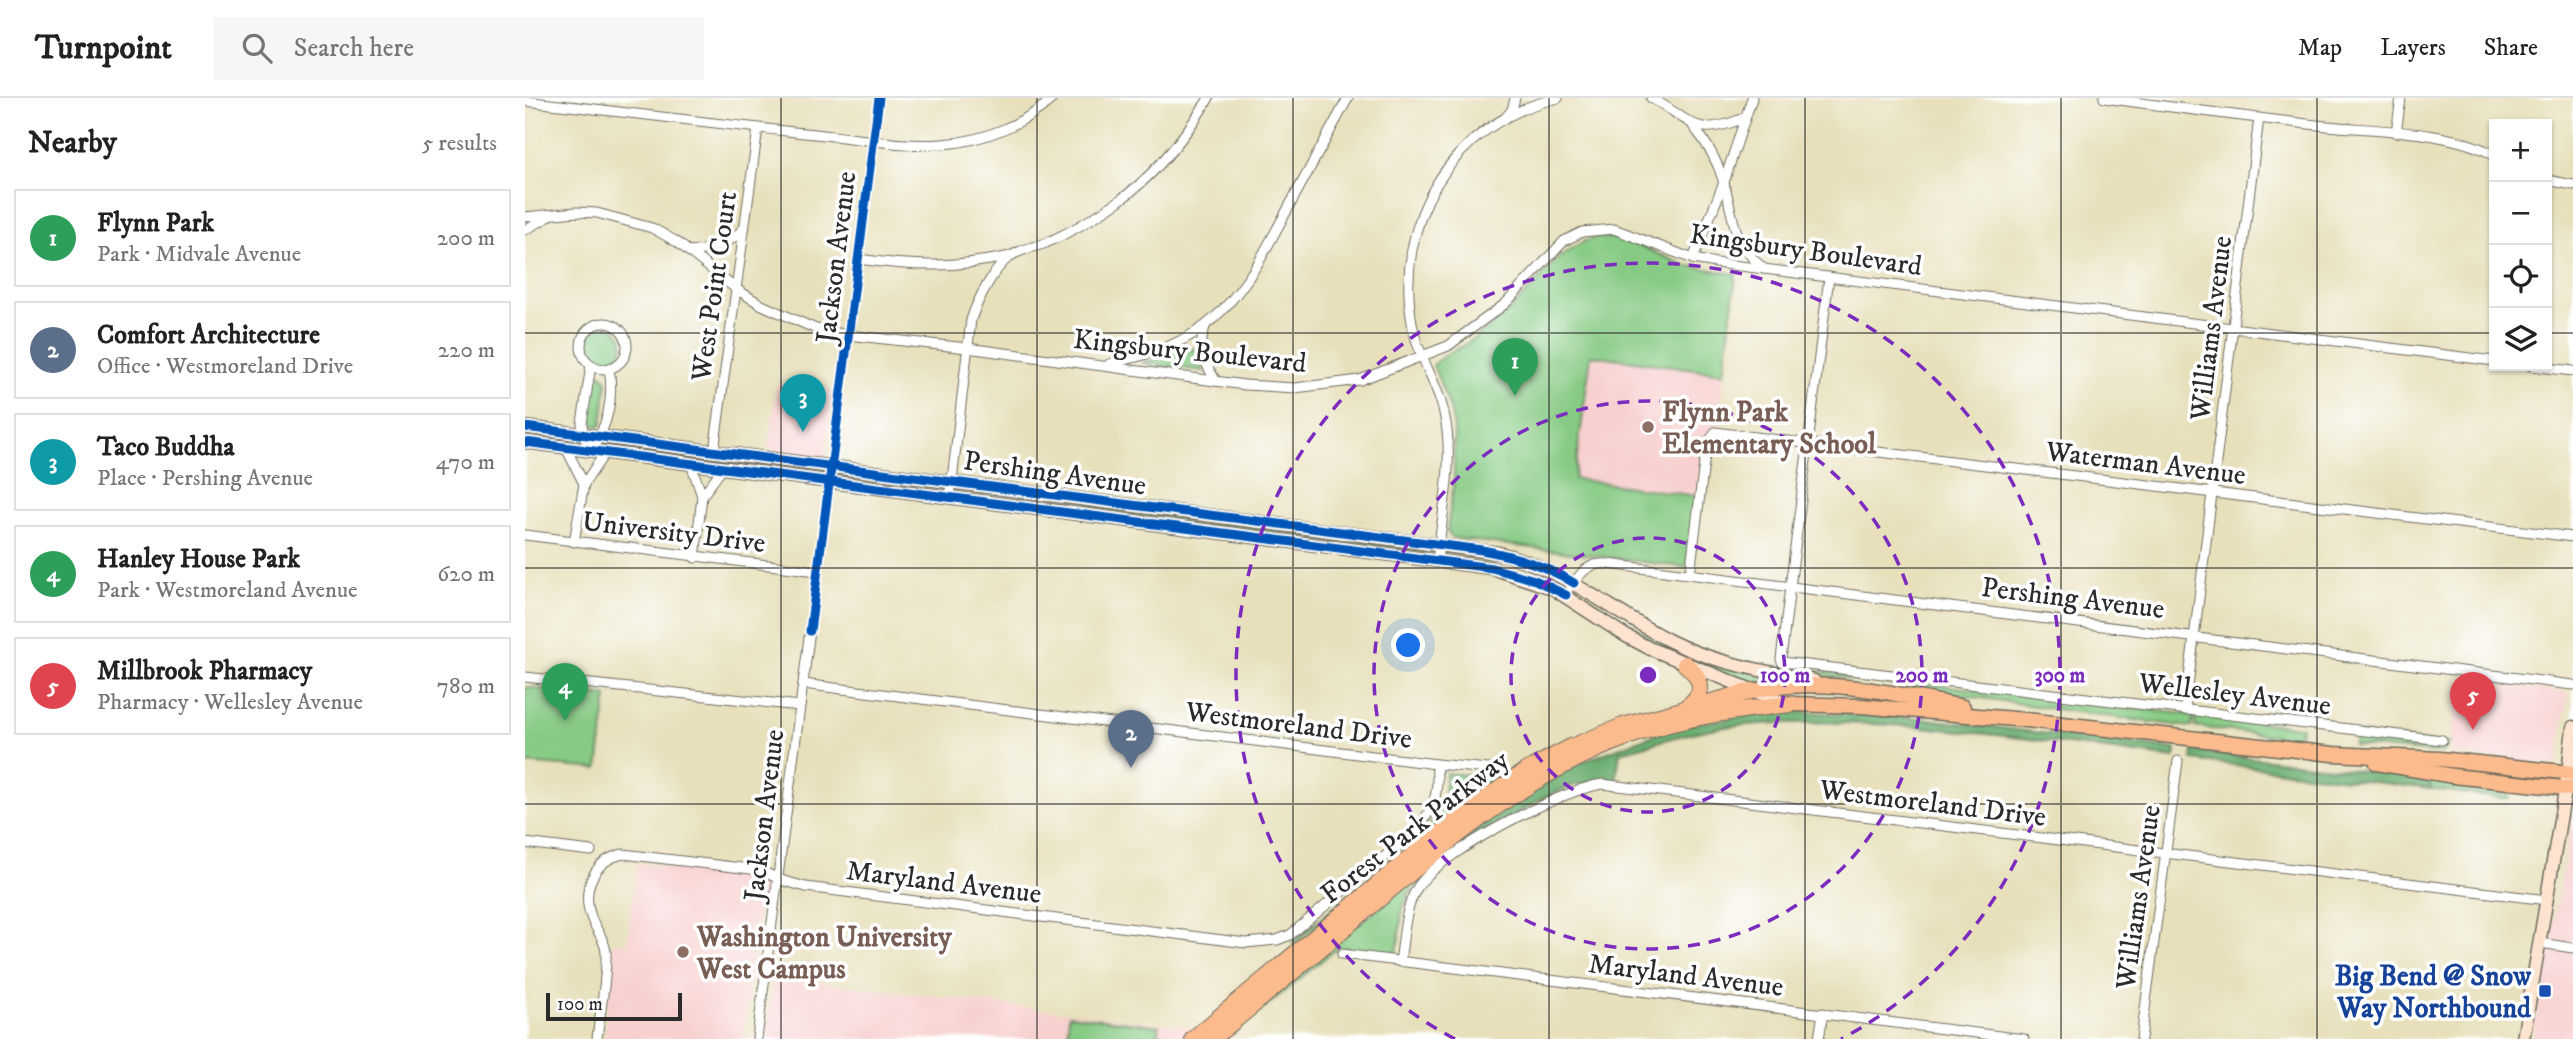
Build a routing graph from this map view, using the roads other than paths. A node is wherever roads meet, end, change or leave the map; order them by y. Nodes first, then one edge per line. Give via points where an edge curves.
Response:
1 (879, 98) edge
2 (1053, 98) edge
3 (1209, 98) edge
4 (1348, 98) edge
5 (1515, 98) edge
6 (1558, 98) edge
7 (1651, 98) edge
8 (1752, 98) edge
9 (2104, 98) edge
10 (2401, 98) edge
11 (525, 101) edge
12 (1505, 118) junction
13 (1744, 118) junction
14 (2259, 118) junction
15 (1693, 126) junction
16 (758, 128) junction
17 (2396, 133) junction
18 (873, 139) junction
19 (2489, 152) edge
20 (2552, 181) edge
21 (1724, 182) junction
22 (2573, 185) edge
23 (554, 215) junction
24 (525, 217) edge
25 (744, 228) junction
26 (525, 230) edge
27 (691, 252) junction
28 (1011, 256) junction
29 (858, 259) junction
30 (1693, 259) junction
31 (1764, 270) junction
32 (1829, 278) junction
33 (736, 289) junction
34 (1205, 327) junction
35 (2234, 328) junction
36 (848, 335) junction
37 (967, 348) junction
38 (1421, 358) junction
39 (2489, 360) edge
40 (591, 365) junction
41 (1100, 365) junction
42 (609, 368) junction
43 (2552, 368) edge
44 (2573, 371) edge
45 (1216, 381) junction
46 (525, 427) edge
47 (583, 434) junction
48 (601, 437) junction
49 (525, 442) edge
50 (1808, 444) junction
51 (566, 448) junction
52 (590, 451) junction
53 (714, 451) junction
54 (605, 453) junction
55 (691, 464) junction
56 (831, 466) junction
57 (723, 468) junction
58 (952, 481) junction
59 (829, 482) junction
60 (584, 484) junction
61 (2211, 493) junction
62 (702, 496) junction
63 (950, 497) junction
64 (525, 535) edge
65 (2573, 537) edge
66 (574, 542) junction
67 (1439, 545) junction
68 (695, 558) junction
69 (1437, 561) junction
70 (817, 571) junction
71 (1690, 574) junction
72 (1574, 583) junction
73 (1790, 587) junction
74 (1566, 595) junction
75 (2194, 636) junction
76 (1685, 664) junction
77 (525, 677) edge
78 (803, 684) junction
79 (1831, 684) junction
80 (2573, 685) edge
81 (1752, 691) junction
82 (1791, 704) junction
83 (800, 706) junction
84 (1685, 708) junction
85 (2185, 710) junction
86 (2026, 720) junction
87 (2573, 727) edge
88 (2442, 740) dead end
89 (2333, 754) junction
90 (2179, 761) dead end
91 (1436, 764) junction
92 (1499, 770) dead end
93 (2571, 773) edge
94 (2569, 789) edge
95 (525, 843) edge
96 (591, 851) dead end
97 (2166, 854) junction
98 (778, 878) junction
99 (2547, 900) junction
100 (2540, 943) junction
101 (2573, 948) edge
102 (1342, 954) dead end
103 (1400, 961) junction
104 (1823, 1013) junction
105 (757, 1038) edge
106 (597, 1039) edge
107 (1193, 1039) edge
108 (1212, 1039) edge
109 (1819, 1039) edge
110 (2024, 1039) edge
111 (2141, 1039) edge
112 (2523, 1039) edge

1 - 18 street, Jackson Avenue
2 - 18 street via 1014,124 963,141 920,144
3 - 28 street via 1168,155 1119,201 1068,233
4 - 34 street via 1244,286
5 - 12 street
6 - 12 street
7 - 15 street
8 - 13 street
9 - 14 street
10 - 17 street
11 - 16 street
12 - 38 street via 1473,141 1433,187 1415,231 1409,279
13 - 15 street via 1723,127
13 - 21 street
14 - 17 street
14 - 35 street, Williams Avenue
15 - 21 street via 1707,144
16 - 18 street
16 - 25 street, West Point Court
17 - 19 street via 2442,138
18 - 29 street, Jackson Avenue
20 - 22 street
21 - 30 street
21 - 31 street via 1734,228
23 - 24 street, Kingsbury Boulevard
23 - 26 street
23 - 27 street, Kingsbury Boulevard via 597,213 626,219 652,228
25 - 27 street via 724,245
25 - 33 street, West Point Court
27 - 33 street, Kingsbury Boulevard
28 - 29 street via 932,267
28 - 37 street via 977,303
29 - 36 street, Jackson Avenue
30 - 31 street, Kingsbury Boulevard
30 - 38 street, Kingsbury Boulevard via 1625,232 1604,228 1582,232 1564,241 1490,316 1448,346
31 - 32 street, Kingsbury Boulevard
32 - 35 street, Kingsbury Boulevard
32 - 50 street, Wellesley Avenue
33 - 36 street, Kingsbury Boulevard via 789,318
33 - 53 street, West Point Court
34 - 41 street via 1169,347
34 - 45 street via 1203,357
35 - 39 street, Kingsbury Boulevard
35 - 61 street, Williams Avenue
36 - 37 street, Kingsbury Boulevard
36 - 56 street, Jackson Avenue
37 - 41 street, Kingsbury Boulevard
37 - 58 street
38 - 45 street, Kingsbury Boulevard via 1360,380 1324,386
38 - 67 street via 1444,411 1448,441
40 - 42 street
40 - 42 street via 581,348 585,333 600,323 611,324 627,344 621,361
40 - 47 street
41 - 45 street, Kingsbury Boulevard
42 - 48 street
43 - 44 street
46 - 47 street, Pershing Avenue
47 - 48 street, Pershing Avenue
47 - 52 street
48 - 52 street
48 - 53 street, Pershing Avenue
49 - 51 street, Pershing Avenue
50 - 61 street, Waterman Avenue
50 - 71 street, Waterman Avenue via 1715,432 1706,447
50 - 73 street, Wellesley Avenue
51 - 52 street, Pershing Avenue
51 - 60 street
52 - 54 street, Pershing Avenue
53 - 56 street, Pershing Avenue
54 - 55 street, Pershing Avenue
54 - 60 street
55 - 57 street, Pershing Avenue
55 - 62 street
56 - 58 street, Pershing Avenue
56 - 59 street, Jackson Avenue
57 - 59 street, Pershing Avenue
57 - 62 street
58 - 63 street
58 - 67 street, Pershing Avenue
59 - 63 street, Pershing Avenue
59 - 70 street, Jackson Avenue
60 - 66 street
61 - 65 street, Waterman Avenue
61 - 75 street, Williams Avenue
62 - 68 street
63 - 69 street, Pershing Avenue
64 - 66 street, University Drive
66 - 68 street, University Drive
67 - 69 street
67 - 72 street, Pershing Avenue via 1519,558
68 - 70 street, University Drive
69 - 74 street, Pershing Avenue via 1513,573
70 - 78 street, Jackson Avenue
71 - 72 street, Pershing Avenue via 1600,563 1586,568
71 - 73 street, Pershing Avenue
72 - 74 street, Pershing Avenue
72 - 79 street, Pershing Avenue via 1633,621 1698,653 1738,666
73 - 75 street, Pershing Avenue
73 - 85 street, Wellesley Avenue via 1783,662
74 - 76 street, Pershing Avenue via 1626,636
75 - 80 street, Pershing Avenue
75 - 85 street, Williams Avenue
76 - 81 street, Pershing Avenue
76 - 84 highway via 1698,676 1700,688
77 - 83 street
78 - 83 street, Jackson Avenue
78 - 91 street, Westmoreland Drive
79 - 81 main road, Forest Park Parkway
79 - 86 main road, Forest Park Parkway
81 - 82 street, Pershing Avenue
81 - 84 highway, Forest Park Parkway
82 - 86 main road, Forest Park Parkway
82 - 108 highway, Forest Park Parkway via 1662,726 1600,748 1541,777 1467,826
83 - 98 street, Jackson Avenue
84 - 107 highway, Forest Park Parkway via 1571,747 1491,793
85 - 88 street, Wellesley Avenue
86 - 89 main road, Forest Park Parkway
87 - 93 street
89 - 93 main road, Forest Park Parkway via 2440,759
89 - 94 main road, Forest Park Parkway via 2414,770
90 - 97 street, Williams Avenue
91 - 92 street, Westmoreland Drive
91 - 98 street, Maryland Avenue via 1437,795 1425,821 1290,935 1277,940 1247,943 806,887
93 - 94 street
94 - 99 street
95 - 96 street
97 - 99 street, Westmoreland Drive
97 - 103 street, Westmoreland Drive via 1602,784 1572,791 1509,821 1426,876 1409,907
97 - 111 street, Williams Avenue
98 - 105 street, Jackson Avenue
98 - 106 street, Maryland Avenue via 723,865 624,854 608,858 595,870 589,893 591,918 604,944
99 - 100 street
100 - 101 street
100 - 112 street
102 - 103 street, Maryland Avenue
103 - 104 street, Maryland Avenue
104 - 109 street
104 - 110 street, Maryland Avenue

